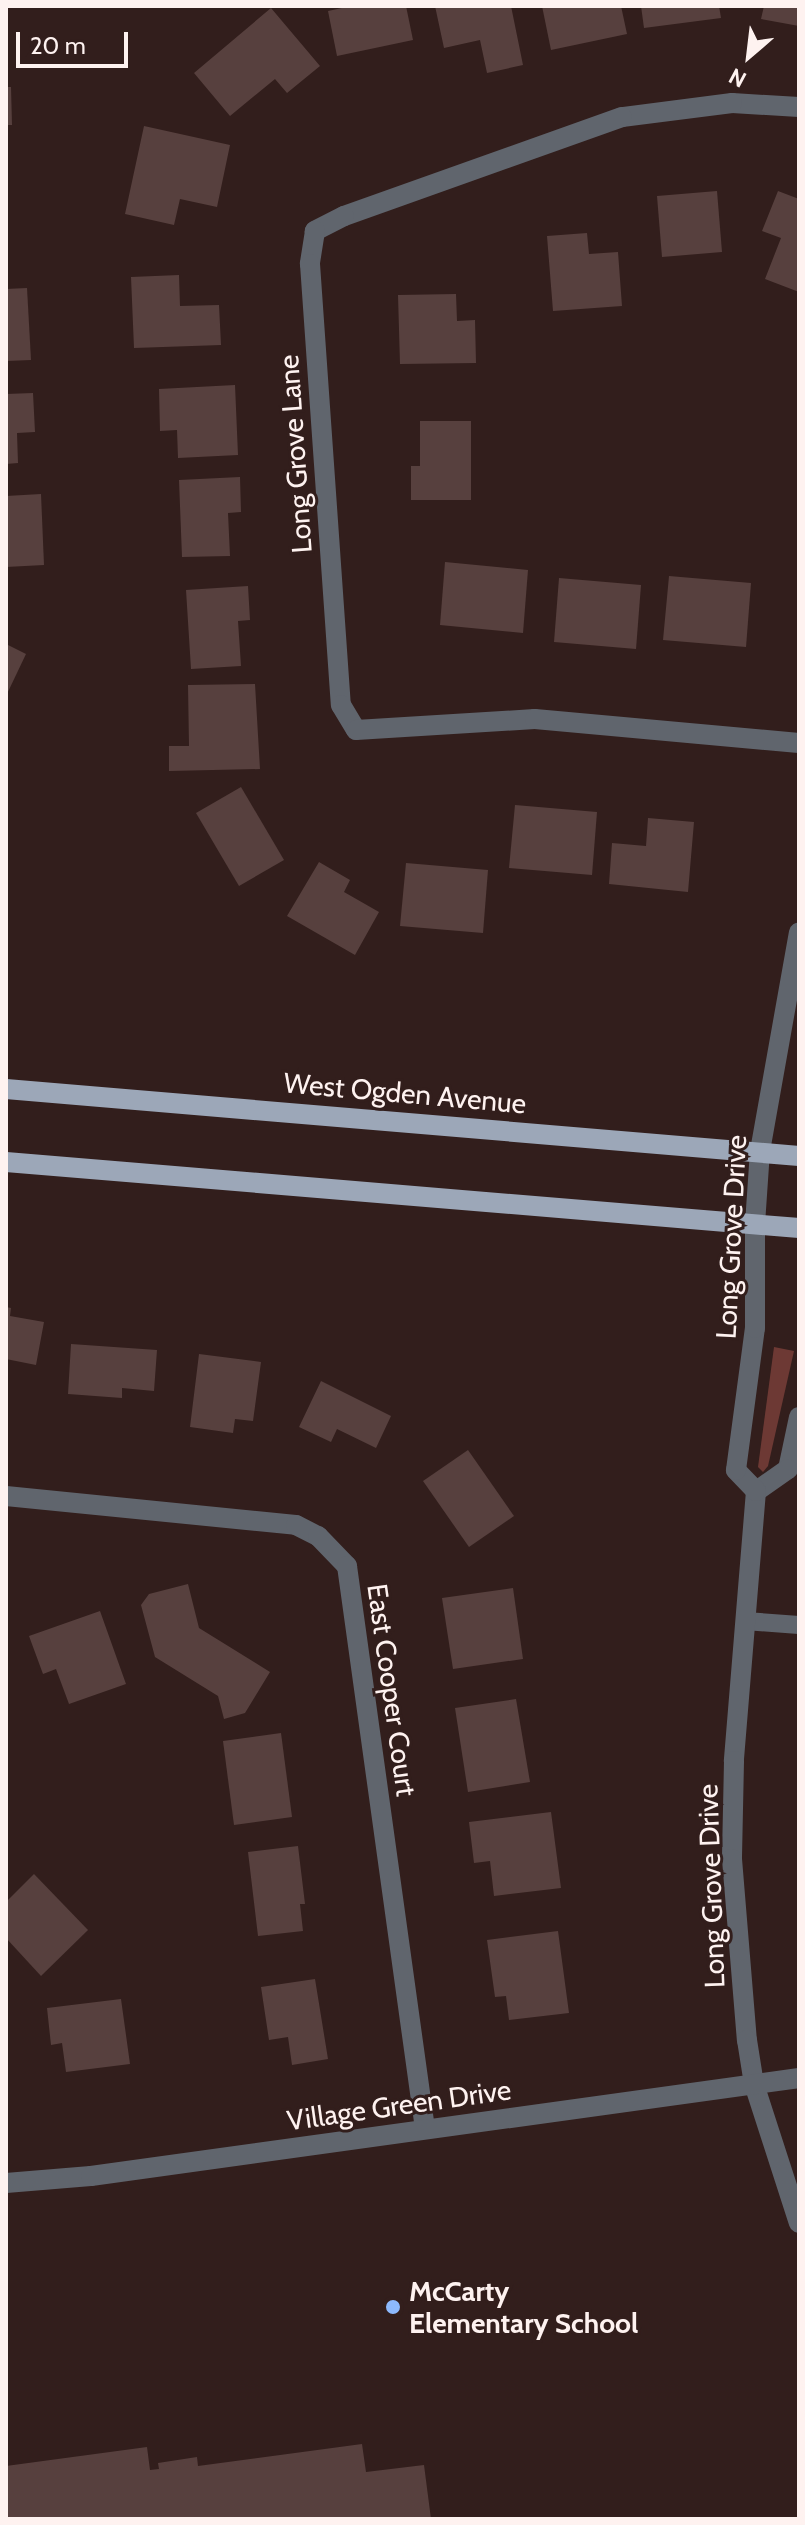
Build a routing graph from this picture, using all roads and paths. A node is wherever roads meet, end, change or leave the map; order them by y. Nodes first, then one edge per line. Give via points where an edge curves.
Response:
1 (799, 107) edge
2 (799, 743) edge
3 (799, 932) edge
4 (6, 1089) edge
5 (760, 1151) junction
6 (799, 1156) edge
7 (6, 1162) edge
8 (755, 1224) junction
9 (799, 1228) edge
10 (799, 1417) edge
11 (756, 1491) junction
12 (6, 1496) edge
13 (745, 1621) junction
14 (799, 1625) edge
15 (799, 2078) edge
16 (754, 2084) junction
17 (425, 2129) junction
18 (6, 2183) edge
19 (799, 2223) edge

1 - 2 street, Long Grove Lane via 732,103 622,117 344,216 315,231 310,264 341,705 356,730 535,719
3 - 5 street, Long Grove Drive
4 - 5 main road, West Ogden Avenue
5 - 6 main road, West Ogden Avenue
5 - 8 street, Long Grove Drive
7 - 8 main road
8 - 9 main road
8 - 11 street, Long Grove Drive via 755,1328 736,1470
10 - 11 street via 788,1469
11 - 13 street, Long Grove Drive
12 - 17 street, East Cooper Court via 296,1525 318,1536 347,1566
13 - 14 lane
13 - 16 street, Long Grove Drive via 732,1859
15 - 16 street, Village Green Drive
16 - 17 street, Village Green Drive
16 - 19 street, Long Grove Drive
17 - 18 street, Village Green Drive

